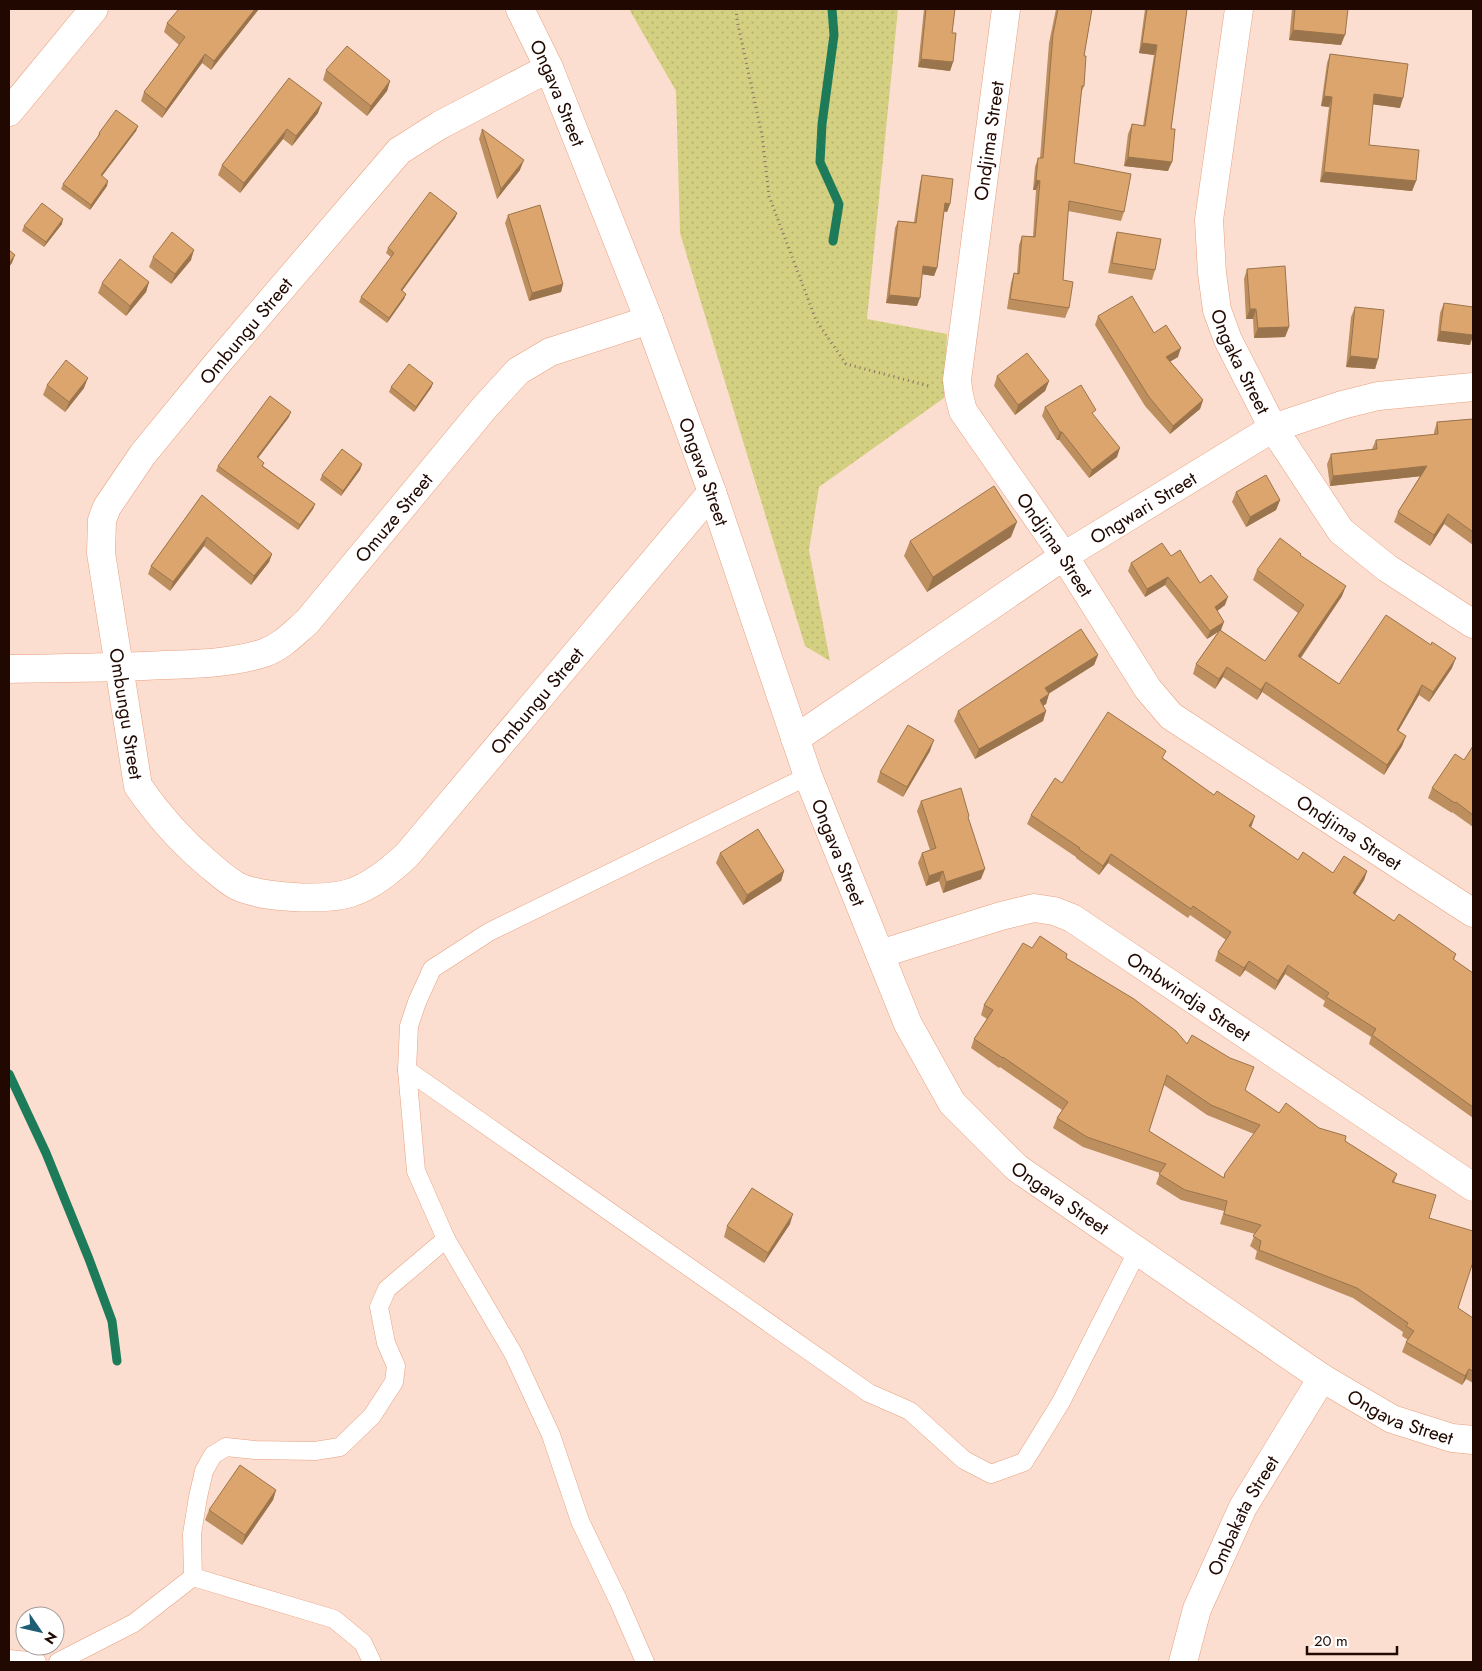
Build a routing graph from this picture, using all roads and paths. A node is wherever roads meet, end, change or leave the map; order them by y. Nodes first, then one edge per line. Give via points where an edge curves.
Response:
1 (94, 9) edge
2 (520, 9) edge
3 (736, 9) edge
4 (1006, 9) edge
5 (1239, 9) edge
6 (549, 68) junction
7 (9, 112) edge
8 (650, 320) junction
9 (1473, 387) edge
10 (959, 395) junction
11 (1273, 428) junction
12 (712, 492) junction
13 (1064, 556) junction
14 (1473, 624) edge
15 (120, 667) junction
16 (9, 669) edge
17 (795, 739) junction
18 (808, 776) junction
19 (1473, 913) edge
20 (880, 954) junction
21 (407, 1070) junction
22 (1473, 1187) edge
23 (446, 1239) junction
24 (1137, 1252) junction
25 (1322, 1378) junction
26 (1473, 1440) edge
27 (193, 1576) junction
28 (9, 1658) edge
29 (37, 1662) edge
30 (58, 1662) edge
31 (372, 1662) edge
32 (645, 1662) edge
33 (1183, 1662) edge

1 - 7 street
2 - 6 street, Ongava Street
3 - 10 path via 762,135 769,196 816,320 846,364
4 - 10 street, Ondjima Street via 958,380
5 - 11 street, Ongaka Street via 1209,220 1212,273 1217,310 1228,340
6 - 8 street, Ongava Street
6 - 15 street, Ombungu Street via 440,125 399,151 143,454 107,507 102,520 100,552
8 - 12 street, Ongava Street
8 - 15 street, Omuze Street via 550,352 518,371 307,622 282,644 243,658 196,664
9 - 11 street, Ongwari Street via 1378,396
10 - 13 street, Ondjima Street via 963,411
11 - 13 street, Ongwari Street
11 - 14 street, Ongaka Street via 1341,531 1387,568
12 - 15 street, Ombungu Street via 407,855 384,875 350,893 316,897 254,892 224,878 187,846 157,814 138,786
12 - 17 street, Ongava Street
13 - 17 street, Ongwari Street
13 - 19 street, Ondjima Street via 1148,689 1172,716
15 - 16 street, Omuze Street
17 - 18 street, Ongava Street
18 - 20 street, Ongava Street
18 - 21 lane via 489,932 432,969 409,1026
20 - 22 street, Ombwindja Street via 1034,908 1072,918
20 - 24 street, Ongava Street via 908,1024 952,1103 1018,1168
21 - 23 lane via 416,1171
21 - 24 lane via 869,1393 910,1410 964,1460 991,1474 1024,1462 1061,1402
23 - 27 lane via 387,1289 382,1297 379,1307 386,1344 396,1366 394,1382 372,1416 340,1447 315,1451 226,1447 212,1455 204,1471 192,1534
23 - 32 lane via 513,1353 551,1435 580,1521
24 - 25 street, Ongava Street
25 - 26 street, Ongava Street via 1392,1419 1452,1438
25 - 33 street, Ombakata Street via 1243,1507 1197,1609
27 - 30 lane via 134,1623
27 - 31 lane via 334,1618 363,1643
28 - 29 lane

